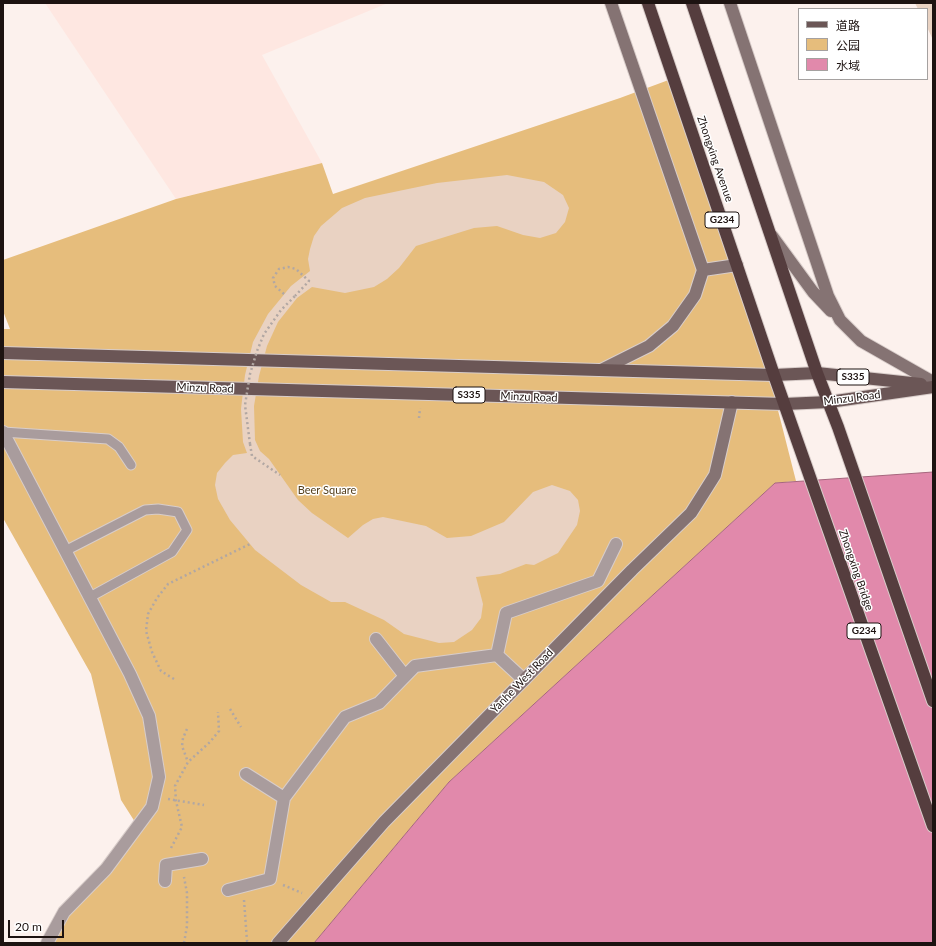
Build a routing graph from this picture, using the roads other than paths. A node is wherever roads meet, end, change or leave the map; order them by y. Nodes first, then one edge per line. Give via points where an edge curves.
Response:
1 (610, 3) edge
2 (648, 3) edge
3 (692, 3) edge
4 (730, 3) edge
5 (770, 232) junction
6 (737, 265) junction
7 (704, 270) junction
8 (840, 320) junction
9 (3, 353) edge
10 (601, 370) junction
11 (817, 373) junction
12 (774, 375) junction
13 (3, 382) edge
14 (933, 382) edge
15 (933, 386) edge
16 (732, 402) junction
17 (829, 402) junction
18 (784, 404) junction
19 (3, 432) edge
20 (796, 437) joint
21 (131, 465) dead end
22 (616, 544) dead end
23 (65, 551) junction
24 (90, 597) junction
25 (376, 639) dead end
26 (497, 655) junction
27 (405, 676) junction
28 (524, 680) junction
29 (933, 701) edge
30 (246, 774) dead end
31 (284, 798) junction
32 (933, 826) edge
33 (202, 859) dead end
34 (165, 881) dead end
35 (228, 890) dead end
36 (47, 943) edge
37 (278, 943) edge

1 - 7 street
2 - 6 highway, Zhongxing Avenue / G234
3 - 5 highway
4 - 8 street via 828,296
5 - 8 street via 813,292
5 - 11 highway
6 - 7 street
6 - 12 highway, Zhongxing Avenue / G234
7 - 10 street via 695,295 673,326 649,346
8 - 14 street via 861,341
9 - 10 main road, S335
10 - 12 main road, S335
11 - 12 main road, S335
11 - 15 main road, S335
11 - 17 highway
12 - 18 highway, Zhongxing Avenue / G234
13 - 16 main road, Minzu Road / S335
15 - 17 main road, Minzu Road / S335
16 - 18 main road, Minzu Road / S335
16 - 28 street, Yanhe West Road via 715,475 691,513
17 - 18 main road, Minzu Road / S335
17 - 29 highway
18 - 20 highway, Zhongxing Avenue / G234
19 - 21 lane via 108,439 119,447
19 - 23 street
20 - 32 highway, Zhongxing Bridge / G234
22 - 26 street via 598,581 506,614
23 - 24 street
23 - 24 lane via 145,510 158,508 178,512 187,530 172,552
24 - 36 street via 149,716 159,777 152,807 106,869 64,912
25 - 27 street
26 - 27 street via 415,666
26 - 28 street
27 - 31 street via 379,703 345,717
28 - 37 street, Yanhe West Road via 384,822
30 - 31 street
31 - 35 street via 270,878
33 - 34 street via 166,865

